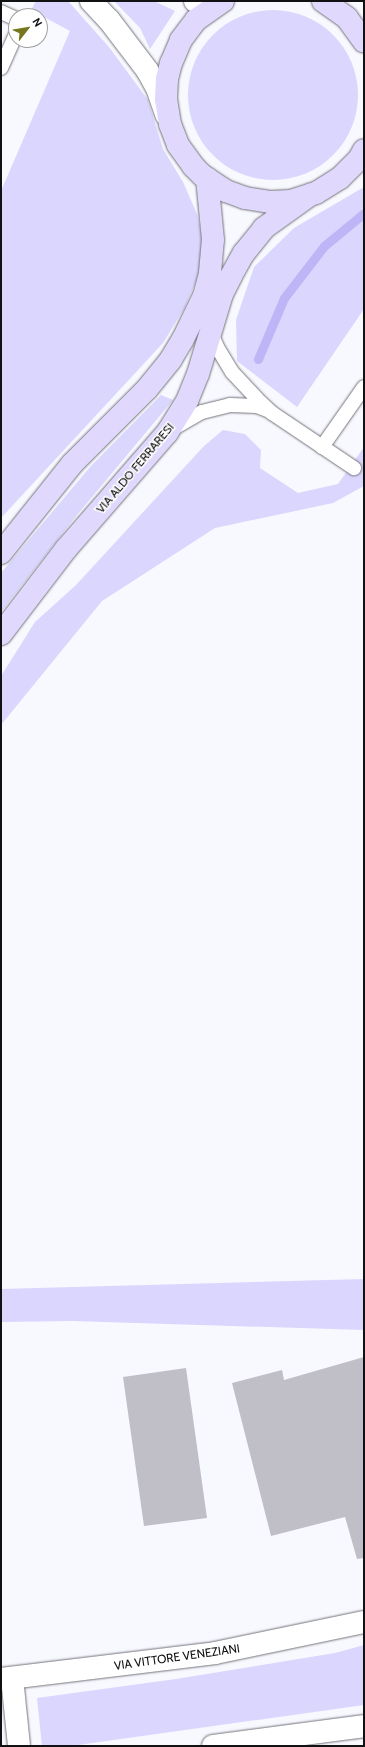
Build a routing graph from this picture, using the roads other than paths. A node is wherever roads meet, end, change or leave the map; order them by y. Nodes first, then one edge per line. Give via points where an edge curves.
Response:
1 (91, 1) edge
2 (195, 1) edge
3 (323, 1) edge
4 (220, 2) edge
5 (364, 41) edge
6 (10, 48) edge
7 (1, 68) edge
8 (170, 124) junction
9 (364, 150) edge
10 (364, 159) edge
11 (207, 178) junction
12 (340, 178) junction
13 (310, 195) junction
14 (212, 333) junction
15 (364, 387) edge
16 (272, 413) junction
17 (167, 433) junction
18 (322, 447) junction
19 (354, 468) dead end
20 (1, 553) edge
21 (1, 634) edge
22 (364, 1622) edge
23 (6, 1678) edge
24 (364, 1726) edge
25 (19, 1746) edge
26 (213, 1746) edge

1 - 8 street via 109,20 147,70 157,88
2 - 4 street
3 - 5 main road via 347,18
4 - 8 main road, VIA ALDO FERRARESI via 196,20 181,40 171,63 166,99
6 - 7 lane
8 - 11 main road, VIA ALDO FERRARESI via 178,145 193,166
9 - 12 main road, VIA ALDO FERRARESI via 359,159
10 - 12 main road, VIA ALDO FERRARESI
11 - 13 main road, VIA ALDO FERRARESI via 226,191 244,198 271,202 291,201
11 - 20 main road via 213,240 210,273 204,296 186,332 171,359 147,389 72,464
12 - 13 main road, VIA ALDO FERRARESI
13 - 14 main road, VIA ALDO FERRARESI via 264,228 244,254 222,294
14 - 16 lane via 232,372
14 - 17 main road, VIA ALDO FERRARESI via 187,401
15 - 18 lane
16 - 17 lane via 257,406 230,405 202,412
16 - 18 lane
17 - 21 main road, VIA ALDO FERRARESI via 66,549
18 - 19 lane
22 - 23 street, VIA VITTORE VENEZIANI via 215,1654
23 - 25 street, VIA VITTORE VENEZIANI
24 - 26 street

